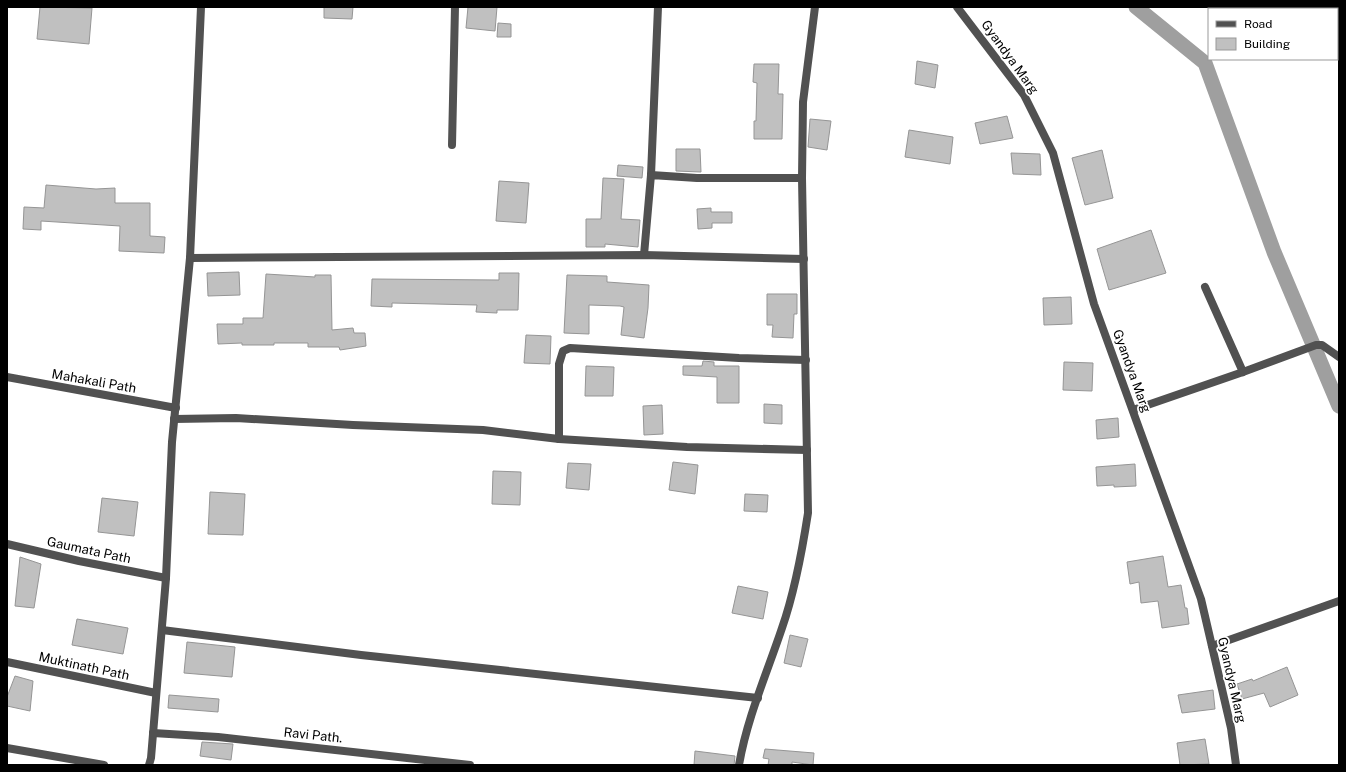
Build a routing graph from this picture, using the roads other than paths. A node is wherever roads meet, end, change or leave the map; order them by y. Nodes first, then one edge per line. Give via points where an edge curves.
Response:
1 (201, 7) edge
2 (455, 7) edge
3 (658, 7) edge
4 (815, 7) edge
5 (957, 7) edge
6 (452, 145) dead end
7 (651, 175) junction
8 (802, 178) junction
9 (644, 256) junction
10 (190, 258) junction
11 (804, 259) junction
12 (1205, 287) dead end
13 (1339, 357) edge
14 (806, 360) junction
15 (1243, 372) junction
16 (7, 377) edge
17 (176, 408) junction
18 (1133, 410) junction
19 (174, 419) junction
20 (560, 439) junction
21 (807, 450) junction
22 (7, 544) edge
23 (166, 578) junction
24 (1339, 601) edge
25 (162, 630) junction
26 (1212, 646) junction
27 (7, 662) edge
28 (156, 693) junction
29 (758, 698) junction
30 (153, 733) junction
31 (7, 748) edge
32 (104, 765) edge
33 (149, 765) edge
34 (470, 765) edge
35 (739, 765) edge
36 (1236, 765) edge

1 - 10 street
2 - 6 street
3 - 7 street
4 - 8 street via 803,102
5 - 18 street, Gyandya Marg via 1024,95 1053,153 1094,304
7 - 8 street via 697,178
7 - 9 street
8 - 11 street
9 - 10 street
9 - 11 street
10 - 17 street
11 - 14 street
12 - 15 street
13 - 15 street via 1322,345 1316,345
14 - 20 street via 570,348 563,351 559,364
14 - 21 street
15 - 18 street
16 - 17 street, Mahakali Path
17 - 19 street
18 - 26 street, Gyandya Marg via 1201,599
19 - 20 street via 236,418 484,430
19 - 23 street
20 - 21 street via 687,447
21 - 29 street via 808,513 803,544 783,626
22 - 23 street, Gaumata Path
23 - 25 street
24 - 26 street
25 - 28 street
25 - 29 street via 361,655
26 - 36 street, Gyandya Marg via 1231,728
27 - 28 street, Muktinath Path
28 - 30 street
29 - 35 street
30 - 33 street
30 - 34 street, Ravi Path. via 218,737
31 - 32 street

